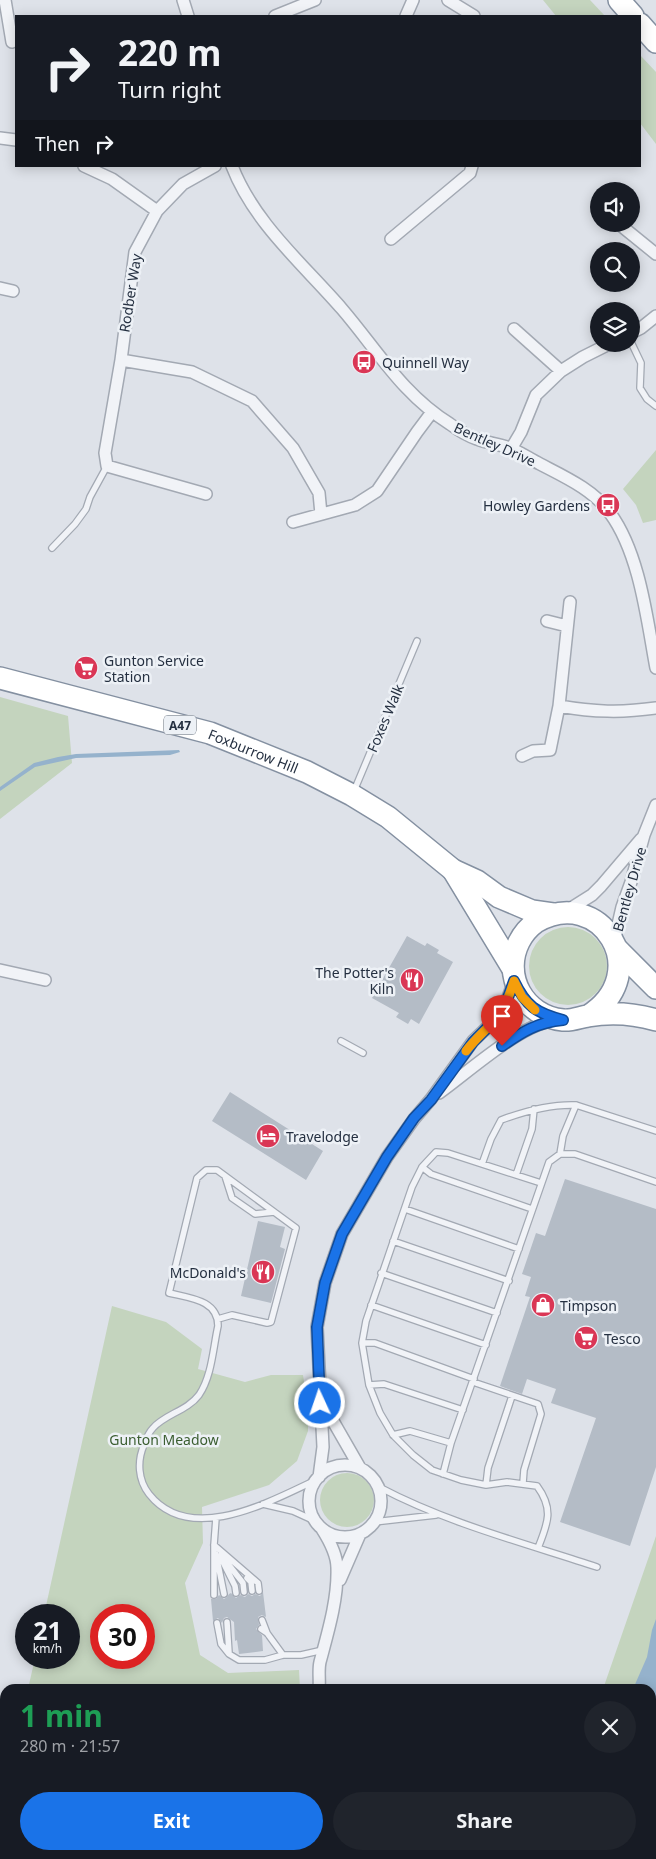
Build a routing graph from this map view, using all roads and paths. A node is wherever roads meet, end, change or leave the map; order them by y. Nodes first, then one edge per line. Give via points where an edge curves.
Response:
1 (4, 0) edge
2 (183, 0) edge
3 (316, 0) edge
4 (413, 0) edge
5 (448, 0) edge
6 (619, 0) edge
7 (188, 15) edge
8 (278, 15) edge
9 (406, 15) edge
10 (472, 15) edge
11 (633, 15) edge
12 (641, 25) edge
13 (12, 42) dead end
14 (656, 42) edge
15 (0, 138) edge
16 (15, 140) edge
17 (86, 167) edge
18 (213, 167) edge
19 (232, 167) edge
20 (472, 167) edge
21 (157, 211) junction
22 (630, 232) edge
23 (391, 239) dead end
24 (656, 254) edge
25 (0, 288) edge
26 (13, 291) dead end
27 (656, 316) edge
28 (640, 328) edge
29 (514, 329) dead end
30 (593, 352) edge
31 (635, 352) edge
32 (121, 360) junction
33 (561, 371) junction
34 (656, 406) edge
35 (432, 412) junction
36 (511, 449) junction
37 (107, 466) junction
38 (206, 494) dead end
39 (321, 514) junction
40 (293, 522) dead end
41 (52, 548) dead end
42 (570, 602) dead end
43 (651, 618) edge
44 (547, 621) dead end
45 (567, 626) junction
46 (417, 641) dead end
47 (656, 668) edge
48 (0, 678) edge
49 (560, 706) junction
50 (656, 708) edge
51 (522, 756) dead end
52 (352, 795) junction
53 (656, 805) edge
54 (644, 836) junction
55 (453, 870) junction
56 (558, 913) junction
57 (616, 946) junction
58 (0, 970) edge
59 (513, 975) junction
60 (45, 980) dead end
61 (656, 988) edge
62 (588, 1016) junction
63 (563, 1020) junction
64 (656, 1020) edge
65 (342, 1040) dead end
66 (363, 1053) dead end
67 (431, 1100) junction
68 (576, 1105) junction
69 (534, 1109) junction
70 (656, 1131) edge
71 (560, 1154) junction
72 (482, 1164) junction
73 (422, 1168) junction
74 (516, 1175) junction
75 (225, 1176) junction
76 (656, 1182) edge
77 (541, 1183) junction
78 (405, 1209) junction
79 (532, 1209) junction
80 (274, 1212) junction
81 (393, 1241) junction
82 (519, 1249) junction
83 (381, 1274) junction
84 (509, 1281) junction
85 (371, 1305) junction
86 (497, 1313) junction
87 (218, 1319) junction
88 (362, 1343) junction
89 (486, 1344) junction
90 (474, 1381) junction
91 (319, 1385) junction
92 (369, 1385) junction
93 (512, 1396) junction
94 (463, 1410) junction
95 (393, 1435) junction
96 (451, 1443) junction
97 (360, 1468) junction
98 (443, 1474) junction
99 (317, 1478) junction
100 (523, 1483) junction
101 (486, 1485) junction
102 (378, 1487) junction
103 (263, 1504) junction
104 (438, 1515) junction
105 (216, 1518) junction
106 (374, 1522) junction
107 (317, 1523) junction
108 (360, 1534) junction
109 (214, 1545) junction
110 (538, 1548) junction
111 (597, 1567) dead end
112 (336, 1590) junction
113 (255, 1591) dead end
114 (244, 1592) dead end
115 (236, 1593) dead end
116 (224, 1594) dead end
117 (214, 1595) dead end
118 (262, 1620) dead end
119 (226, 1622) dead end
120 (217, 1623) dead end
121 (261, 1629) dead end
122 (234, 1630) dead end
123 (267, 1633) junction
124 (228, 1636) junction
125 (325, 1650) junction
126 (229, 1654) junction
127 (282, 1655) junction
128 (319, 1684) edge

1 - 13 street
2 - 7 street
3 - 8 street
4 - 9 street
5 - 10 street
6 - 11 highway
12 - 14 highway
15 - 16 street
17 - 21 street via 112,179
18 - 21 street, Rodber Way via 183,184
19 - 35 street, Bentley Drive via 258,214 361,330 401,384
20 - 23 street via 470,173
21 - 32 street, Rodber Way via 134,252
22 - 24 street
25 - 26 street
27 - 28 street
29 - 33 street
30 - 33 street
31 - 34 lane via 640,363 640,388
32 - 37 street, Rodber Way via 105,453
32 - 39 street via 192,372 252,401 294,448 319,493
33 - 36 street via 536,395
35 - 36 street, Bentley Drive via 475,438
35 - 39 street via 378,491 355,505
36 - 43 street, Bentley Drive via 583,488 610,513 630,550
37 - 38 street
37 - 41 lane via 76,524
39 - 40 street
42 - 45 street
43 - 47 street, Bentley Drive
44 - 45 street
45 - 49 street
46 - 52 lane, Foxes Walk
48 - 52 highway, Foxburrow Hill / A47 via 210,733 307,772
49 - 50 street via 592,712
49 - 51 street via 550,750 533,751
52 - 55 highway, Foxburrow Hill / A47 via 388,817
53 - 54 street, Bentley Drive
54 - 56 street, Bentley Drive via 592,895
54 - 57 street, Bentley Drive via 622,907
55 - 56 highway, Foxburrow Hill / A47 via 511,903 532,911
55 - 59 highway, Foxburrow Hill / A47
56 - 57 highway via 586,916 607,931
56 - 59 highway via 535,923 523,934 515,950
57 - 61 highway
57 - 62 highway via 620,967 617,984 609,999
58 - 60 street
59 - 63 highway via 522,997 531,1007 543,1015
59 - 67 street via 506,1003 496,1019 473,1042
62 - 63 highway
62 - 64 highway via 620,1014
63 - 67 street via 547,1021 516,1036
65 - 66 lane
67 - 91 street via 387,1157 342,1234 325,1283 317,1327
68 - 69 lane
68 - 70 lane
68 - 71 lane via 563,1136
69 - 72 lane via 501,1120
69 - 74 lane via 532,1129
71 - 76 lane via 575,1154
71 - 77 lane via 549,1162
72 - 73 lane via 436,1152
72 - 74 lane
73 - 78 lane
73 - 79 lane
74 - 77 lane
75 - 80 lane
75 - 80 lane via 232,1198 255,1214
75 - 87 lane via 217,1170 206,1170 197,1178 169,1293 203,1302 215,1311
77 - 79 lane
78 - 81 lane
78 - 82 lane
79 - 82 lane
80 - 87 lane via 296,1228 272,1320 267,1323 232,1315
81 - 83 lane
81 - 84 lane
82 - 84 lane
83 - 85 lane
83 - 86 lane
84 - 86 lane
85 - 88 lane
85 - 89 lane
86 - 89 lane
87 - 105 lane via 206,1380 198,1396 152,1428 138,1469 143,1487 157,1504 175,1515 195,1519
88 - 90 lane via 375,1343
88 - 92 lane
89 - 90 lane
90 - 93 lane
90 - 94 lane
91 - 97 street via 333,1421
91 - 99 street via 323,1447
92 - 94 lane via 384,1384
92 - 95 lane via 380,1414
93 - 100 lane via 538,1404 541,1414
93 - 101 lane via 488,1468
94 - 96 lane
95 - 96 lane via 410,1431
95 - 98 lane via 432,1470
96 - 98 lane
97 - 99 street via 351,1465 334,1467
97 - 102 street via 374,1479
98 - 101 lane
99 - 103 lane
99 - 107 street via 310,1496
100 - 101 lane
100 - 110 lane via 537,1486 549,1510
102 - 104 lane
102 - 106 street via 381,1501
103 - 105 lane
103 - 107 lane via 293,1511
104 - 106 lane
104 - 110 lane
105 - 109 lane
106 - 108 street
107 - 108 street via 334,1535
107 - 112 street via 330,1541 338,1566
108 - 112 street
109 - 113 lane via 251,1582
109 - 114 lane via 243,1583
109 - 115 lane via 236,1586
109 - 116 lane
109 - 117 lane
110 - 111 lane
112 - 125 street
118 - 123 lane
119 - 124 lane
120 - 126 lane via 221,1644
121 - 123 lane
122 - 124 lane
123 - 127 lane
124 - 126 lane
125 - 127 lane
125 - 128 street via 320,1663
126 - 127 lane via 239,1660 265,1660

